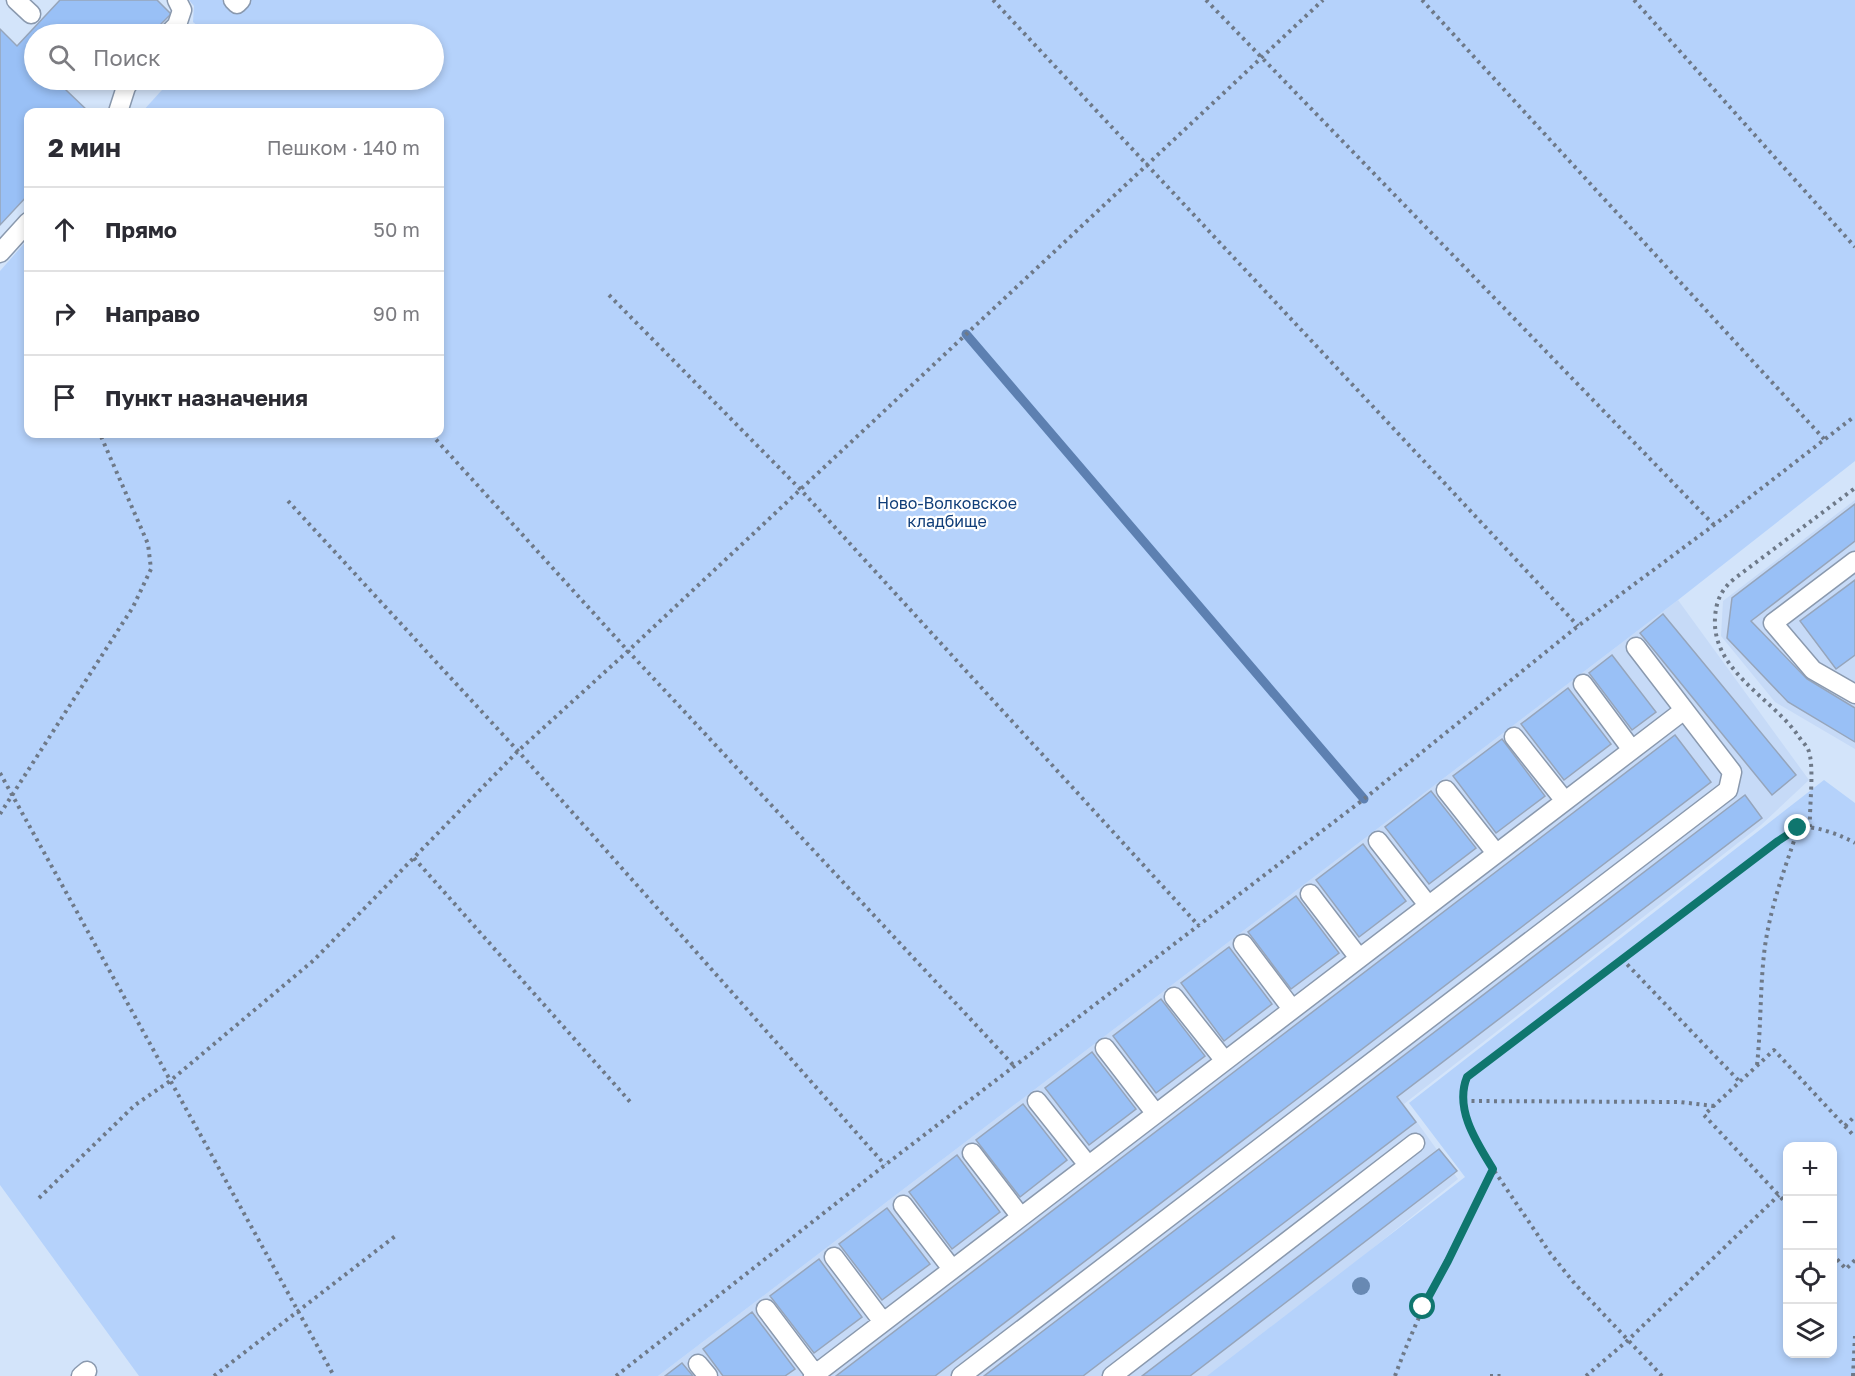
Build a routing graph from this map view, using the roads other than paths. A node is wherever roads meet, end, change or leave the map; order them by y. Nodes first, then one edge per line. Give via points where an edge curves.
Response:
1 (16, 0) edge
2 (177, 0) edge
3 (233, 0) edge
4 (241, 0) edge
5 (31, 14) dead end
6 (177, 24) edge
7 (125, 90) edge
8 (119, 108) edge
9 (24, 226) edge
10 (0, 253) edge
11 (1855, 561) edge
12 (1636, 647) dead end
13 (1855, 674) edge
14 (1582, 684) dead end
15 (1847, 690) edge
16 (1683, 711) junction
17 (1514, 737) dead end
18 (1632, 750) junction
19 (1446, 790) dead end
20 (1565, 801) junction
21 (1378, 841) dead end
22 (1496, 854) junction
23 (1310, 894) dead end
24 (1428, 905) junction
25 (1243, 945) dead end
26 (1359, 958) junction
27 (1174, 997) dead end
28 (1292, 1009) junction
29 (1105, 1048) dead end
30 (1225, 1061) junction
31 (1037, 1101) dead end
32 (1156, 1114) junction
33 (1415, 1143) dead end
34 (972, 1154) dead end
35 (1088, 1165) junction
36 (903, 1205) dead end
37 (1021, 1217) junction
38 (834, 1257) dead end
39 (952, 1269) junction
40 (765, 1309) dead end
41 (883, 1322) junction
42 (814, 1375) edge
43 (961, 1376) edge
44 (1112, 1376) edge

1 - 5 lane
2 - 6 lane via 182,10
3 - 4 lane via 237,4
7 - 8 lane
9 - 10 lane
11 - 15 lane via 1773,623 1813,670
12 - 16 lane
13 - 15 lane
14 - 18 lane
16 - 18 lane
16 - 43 lane via 1732,772 1728,790
17 - 20 lane
18 - 20 lane
19 - 22 lane
20 - 22 lane
21 - 24 lane
22 - 24 lane
23 - 26 lane
24 - 26 lane
25 - 28 lane
26 - 28 lane
27 - 30 lane
28 - 30 lane
29 - 32 lane
30 - 32 lane
31 - 35 lane
32 - 35 lane
33 - 44 lane
34 - 37 lane
35 - 37 lane
36 - 39 lane
37 - 39 lane
38 - 41 lane
39 - 41 lane
40 - 42 lane
41 - 42 lane

